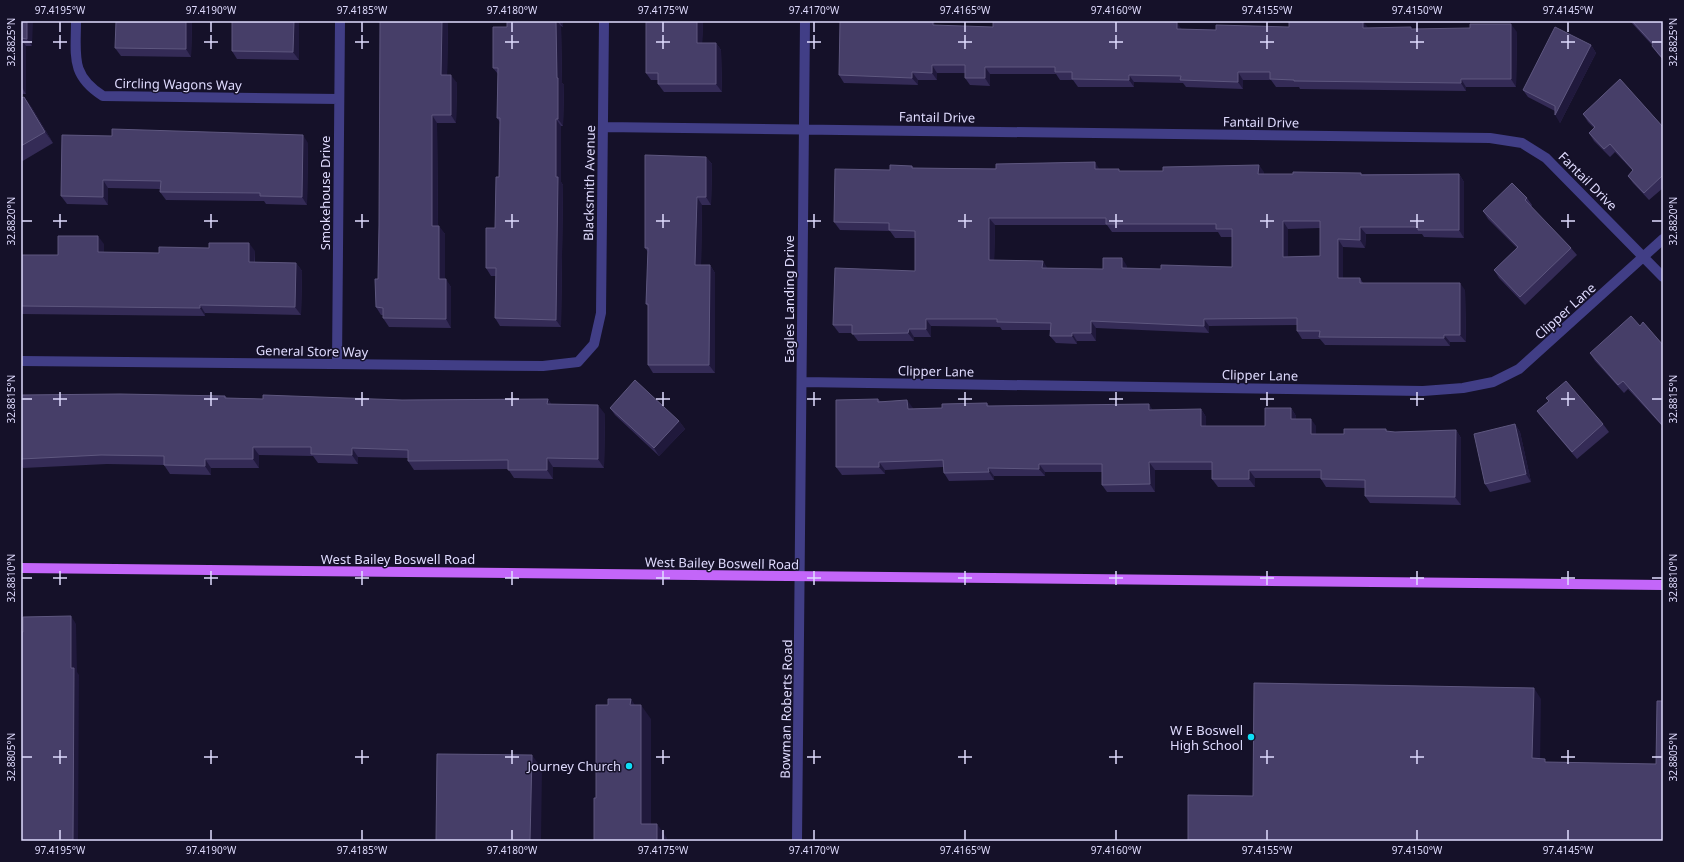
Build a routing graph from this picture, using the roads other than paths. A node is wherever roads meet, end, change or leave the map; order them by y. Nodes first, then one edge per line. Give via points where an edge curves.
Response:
1 (76, 21) edge
2 (340, 21) edge
3 (604, 21) edge
4 (805, 21) edge
5 (339, 99) junction
6 (603, 127) junction
7 (804, 128) junction
8 (1663, 239) edge
9 (1644, 256) junction
10 (1663, 277) edge
11 (594, 344) joint
12 (21, 361) edge
13 (337, 364) junction
14 (802, 382) junction
15 (21, 568) edge
16 (800, 578) junction
17 (1663, 585) edge
18 (797, 841) edge

1 - 5 street, Circling Wagons Way via 76,64 88,86 103,96
2 - 5 street, Smokehouse Drive
3 - 6 street, Blacksmith Avenue
4 - 7 street, Eagles Landing Drive
5 - 13 street, Smokehouse Drive
6 - 7 street, Fantail Drive
6 - 11 street, Blacksmith Avenue via 601,313
7 - 9 street, Fantail Drive via 1490,138 1522,143 1546,158
7 - 14 street, Eagles Landing Drive
8 - 9 street, Clipper Lane
9 - 10 street, Fantail Drive
9 - 14 street, Clipper Lane via 1519,369 1493,382 1463,388 1422,390
11 - 13 street, General Store Way via 578,362 543,366
12 - 13 street, General Store Way
14 - 16 street, Eagles Landing Drive
15 - 16 main road, West Bailey Boswell Road
16 - 17 main road, West Bailey Boswell Road
16 - 18 street, Bowman Roberts Road

